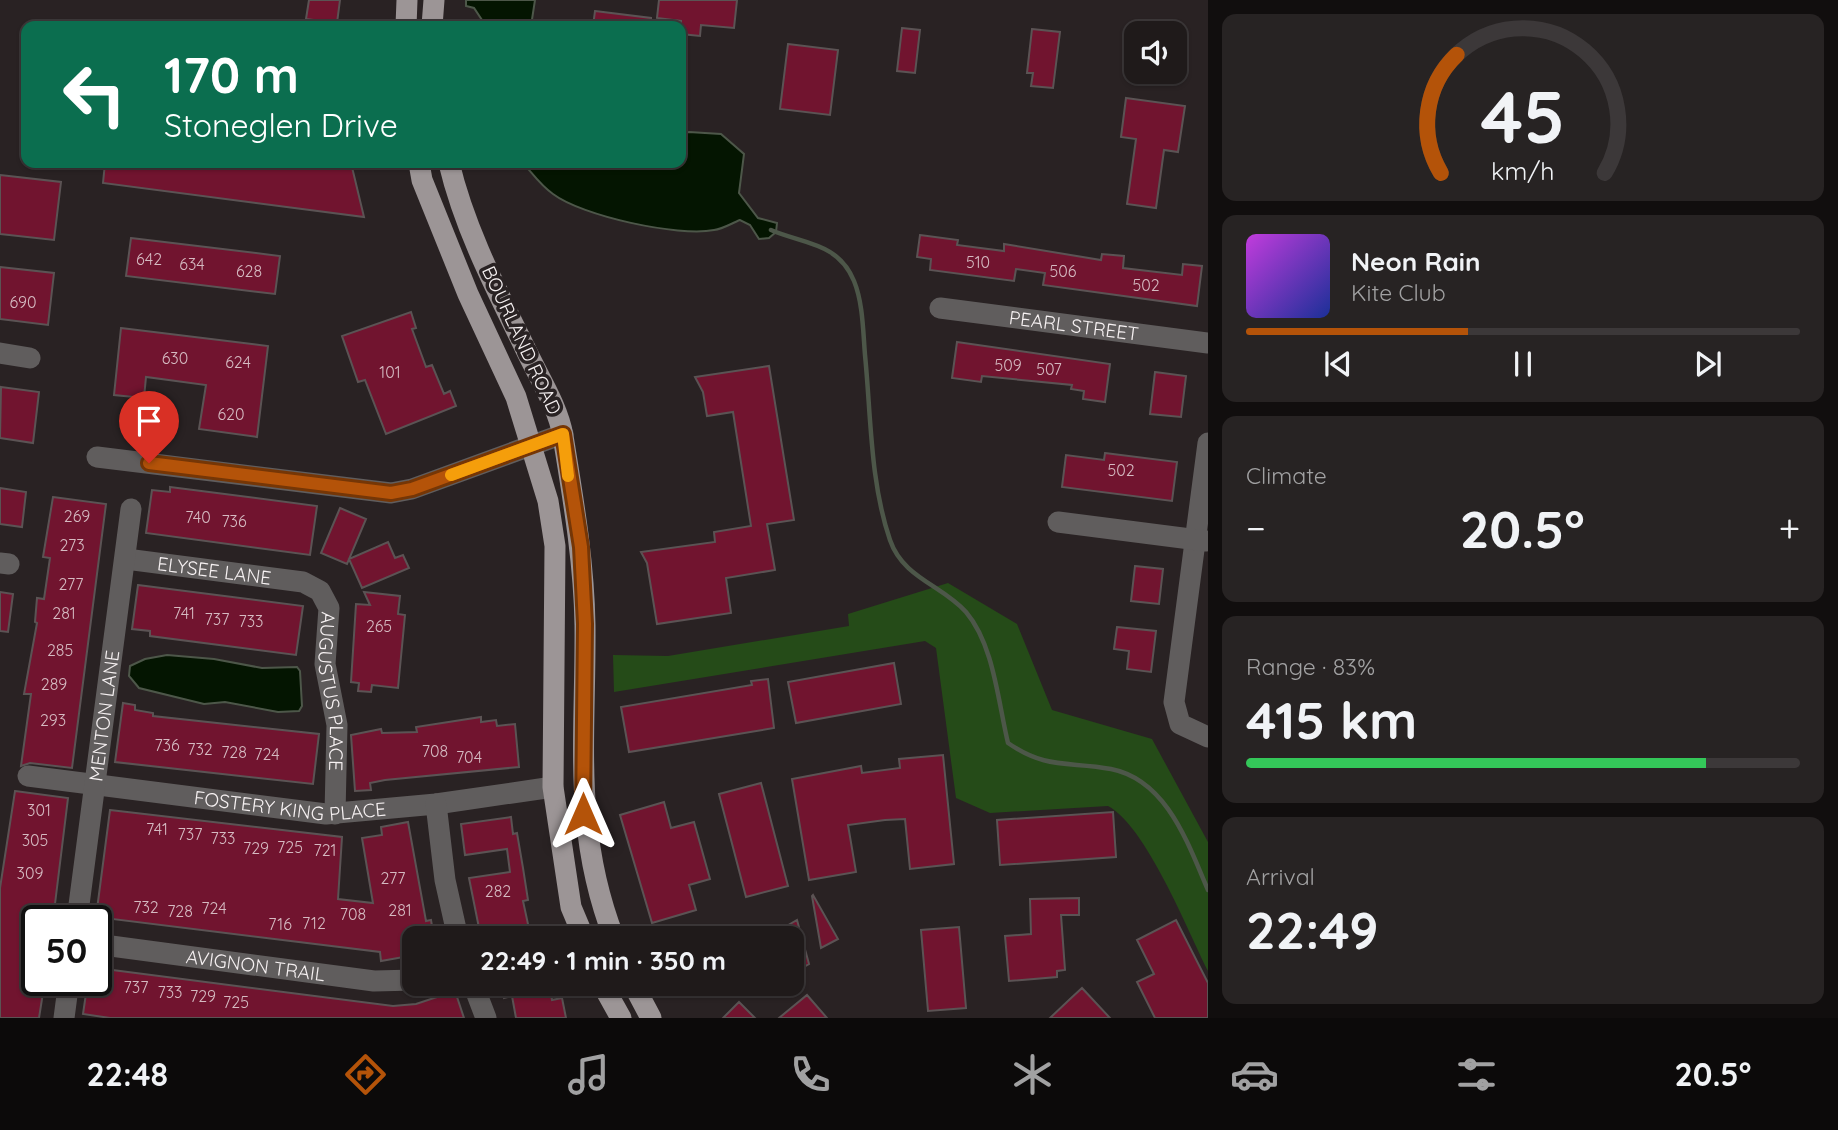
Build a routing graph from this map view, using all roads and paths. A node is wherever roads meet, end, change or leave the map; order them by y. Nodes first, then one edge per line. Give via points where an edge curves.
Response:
1 (407, 0) edge
2 (435, 0) edge
3 (406, 21) edge
4 (433, 21) edge
5 (420, 168) edge
6 (450, 168) edge
7 (940, 308) dead end
8 (1208, 343) edge
9 (0, 354) edge
10 (30, 358) dead end
11 (563, 434) junction
12 (1208, 443) edge
13 (533, 446) junction
14 (97, 457) dead end
15 (131, 509) dead end
16 (1058, 522) dead end
17 (1201, 540) edge
18 (126, 559) junction
19 (303, 582) joint
20 (1208, 737) edge
21 (28, 776) dead end
22 (95, 785) junction
23 (553, 787) junction
24 (436, 804) junction
25 (335, 814) junction
26 (79, 905) edge
27 (455, 926) edge
28 (579, 926) edge
29 (609, 926) edge
30 (112, 946) edge
31 (402, 980) edge
32 (67, 996) edge
33 (477, 996) edge
34 (609, 996) edge
35 (639, 996) edge
36 (64, 1018) edge
37 (486, 1018) edge
38 (621, 1018) edge
39 (651, 1018) edge

1 - 3 main road
2 - 4 main road
5 - 13 main road, BOURLAND ROAD
6 - 11 main road, BOURLAND ROAD via 495,288
7 - 8 street, PEARL STREET
9 - 10 street
11 - 13 street
11 - 29 main road, BOURLAND ROAD via 581,547 583,814 599,899
12 - 17 street
13 - 14 street via 391,493
13 - 23 main road, BOURLAND ROAD via 555,546
15 - 18 street, MENTON LANE
16 - 17 street
17 - 20 street via 1174,702 1178,720 1186,729
18 - 19 street, ELYSEE LANE
18 - 22 street, MENTON LANE
19 - 25 street, AUGUSTUS PLACE via 320,591 329,608 325,664 337,725
21 - 22 street, FOSTERY KING PLACE
22 - 25 street, FOSTERY KING PLACE
22 - 26 street, MENTON LANE
23 - 24 street, FOSTERY KING PLACE
23 - 28 main road, BOURLAND ROAD via 571,907
24 - 25 street, FOSTERY KING PLACE
24 - 27 street
30 - 31 street, AVIGNON TRAIL via 373,981
32 - 36 street
33 - 37 street
34 - 38 main road
35 - 39 main road

